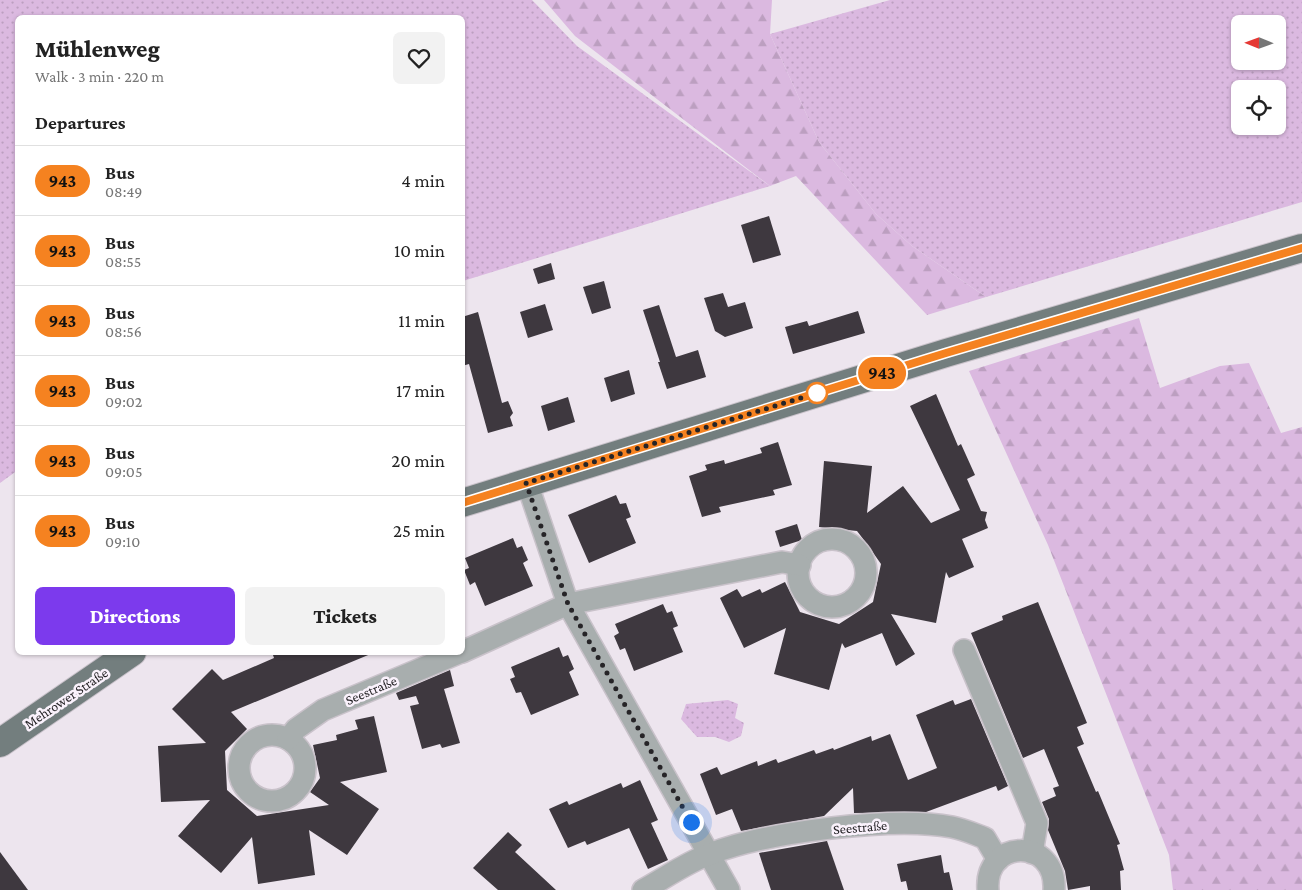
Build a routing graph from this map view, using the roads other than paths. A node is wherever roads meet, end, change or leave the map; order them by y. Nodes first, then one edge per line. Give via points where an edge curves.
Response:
1 (1302, 248) edge
2 (526, 483) junction
3 (465, 502) edge
4 (800, 565) dead end
5 (568, 604) junction
6 (964, 650) dead end
7 (465, 651) edge
8 (128, 655) edge
9 (455, 655) edge
10 (288, 739) dead end
11 (0, 743) edge
12 (1032, 852) junction
13 (710, 854) junction
14 (998, 860) junction
15 (643, 890) edge
16 (729, 890) edge
17 (988, 890) edge
18 (1054, 890) edge

1 - 2 main road via 946,353
2 - 3 main road
2 - 5 street
4 - 5 street, Seestraße via 782,562
5 - 7 street, Seestraße
5 - 13 street
6 - 12 street via 1037,823
8 - 11 main road, Mehrower Straße
9 - 10 street, Seestraße via 323,710 296,728
12 - 14 street via 1016,850
12 - 18 street via 1045,860 1051,869
13 - 14 street, Seestraße via 759,840 902,824 952,827 985,838
13 - 15 street, Seestraße
13 - 16 street
14 - 17 street via 987,880

